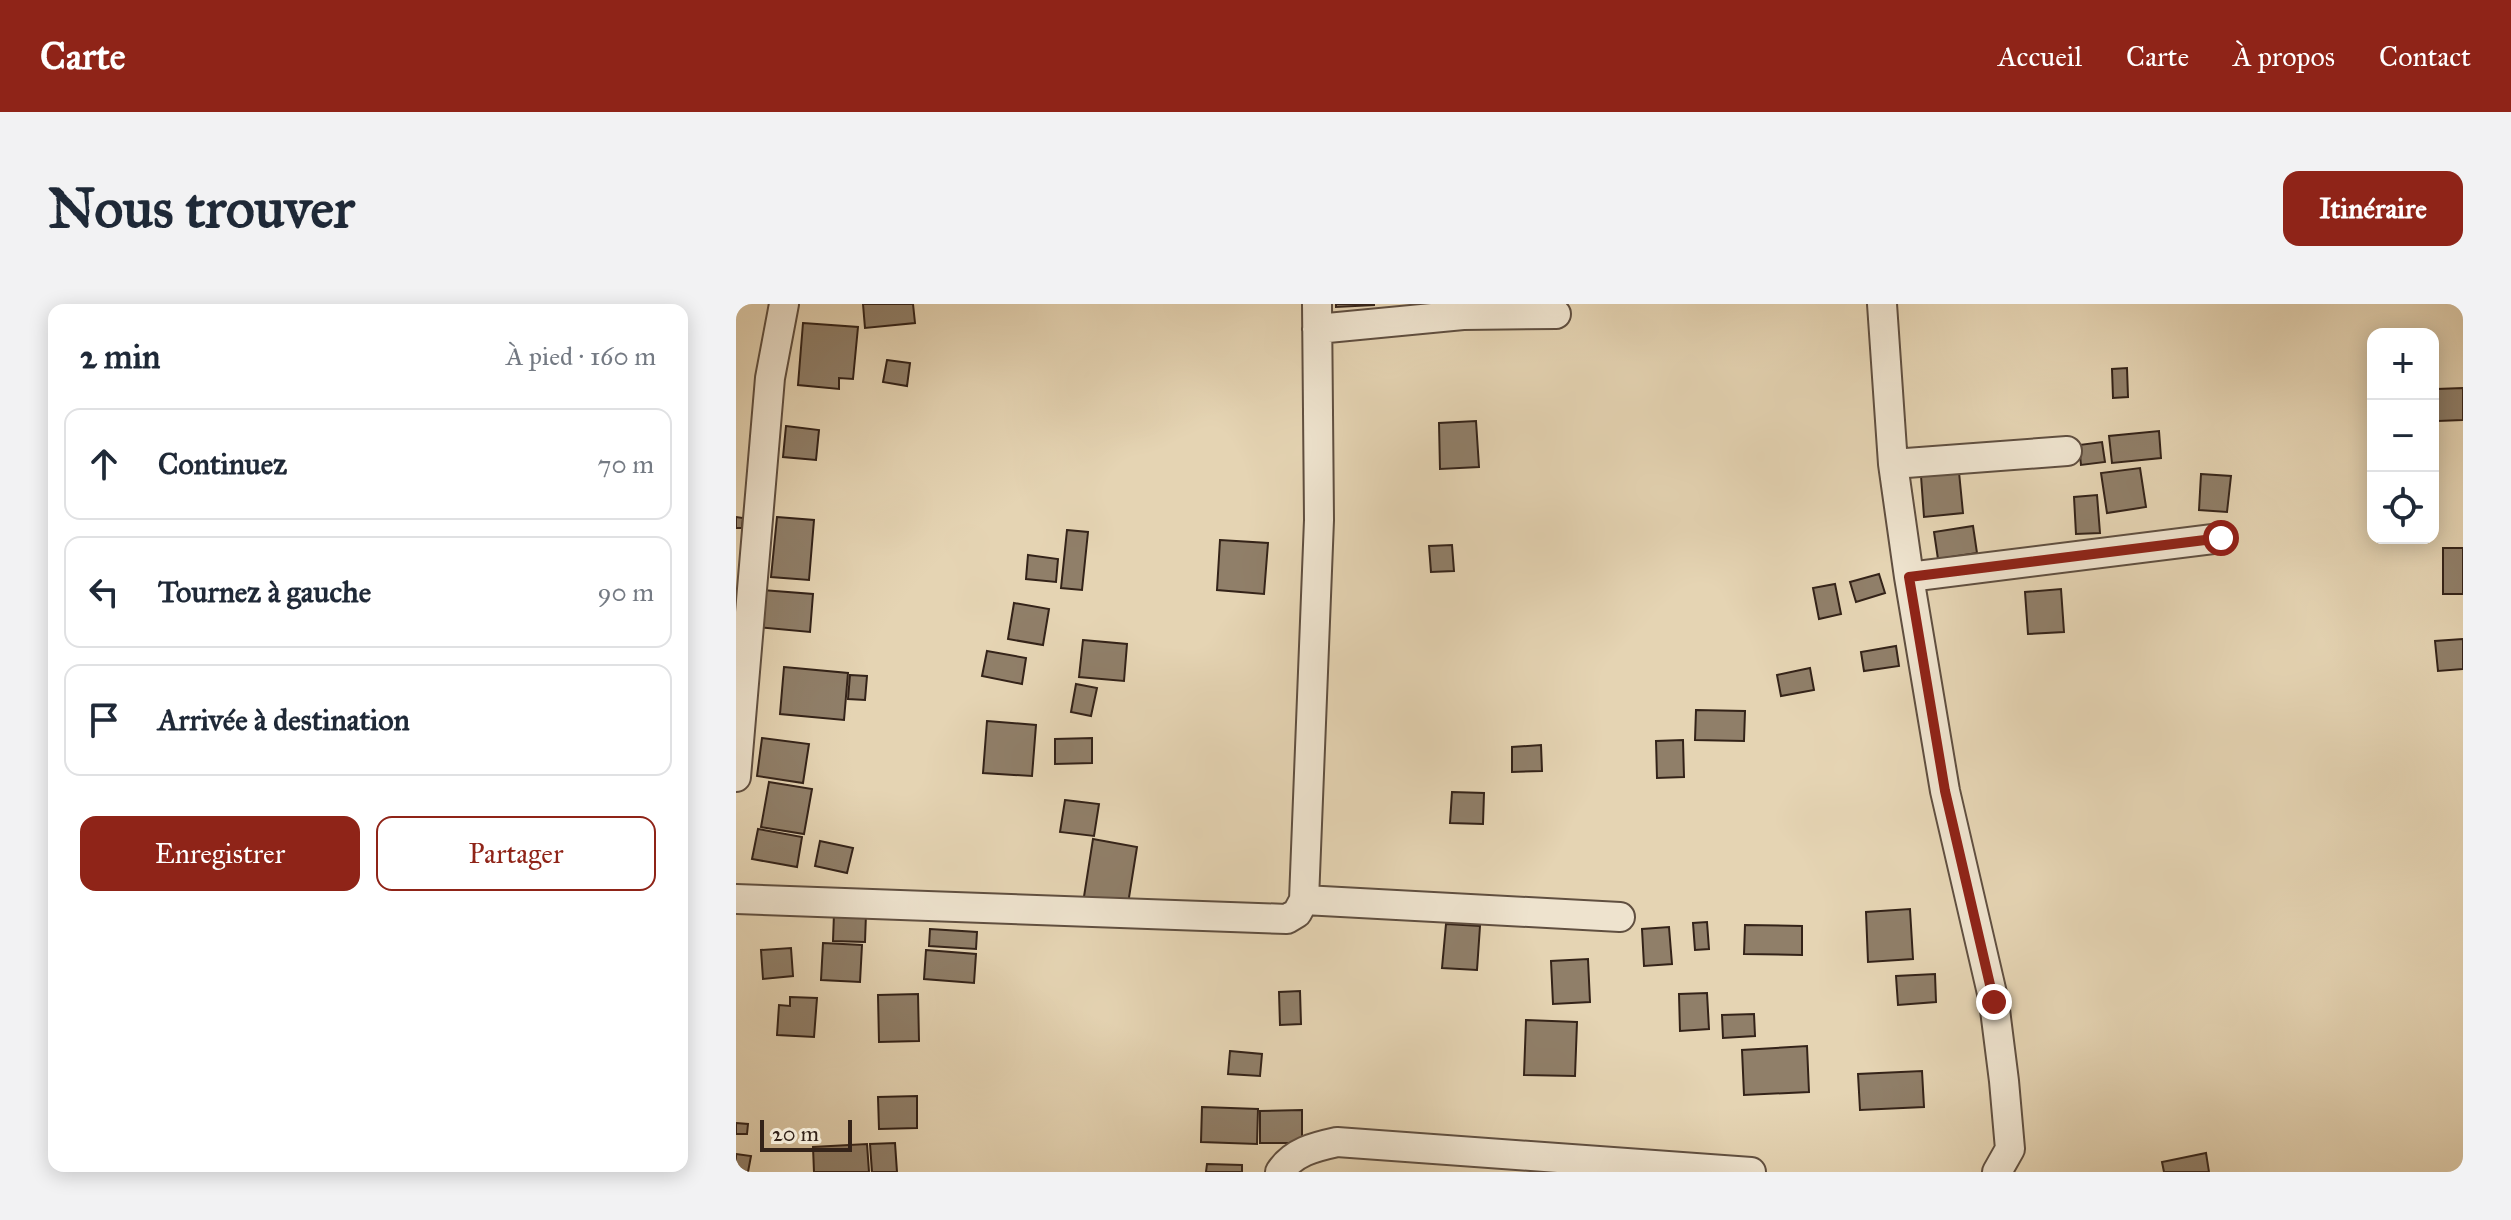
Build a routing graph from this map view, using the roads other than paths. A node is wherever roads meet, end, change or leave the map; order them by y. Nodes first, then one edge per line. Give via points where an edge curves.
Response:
1 (784, 304) edge
2 (1882, 304) edge
3 (1556, 314) dead end
4 (1317, 317) edge
5 (2067, 451) dead end
6 (1893, 464) junction
7 (2221, 538) dead end
8 (1909, 577) junction
9 (736, 777) edge
10 (736, 899) edge
11 (1304, 900) junction
12 (1620, 917) dead end
13 (1280, 1172) edge
14 (1751, 1172) edge
15 (1997, 1172) edge

1 - 9 street via 770,378
2 - 6 street
3 - 4 street
4 - 11 street via 1319,520
5 - 6 street
6 - 8 street
7 - 8 street
8 - 15 street via 1945,791 1994,1002 2010,1149
10 - 11 street via 1287,919
11 - 12 street
13 - 14 street via 1287,1161 1310,1148 1337,1142

